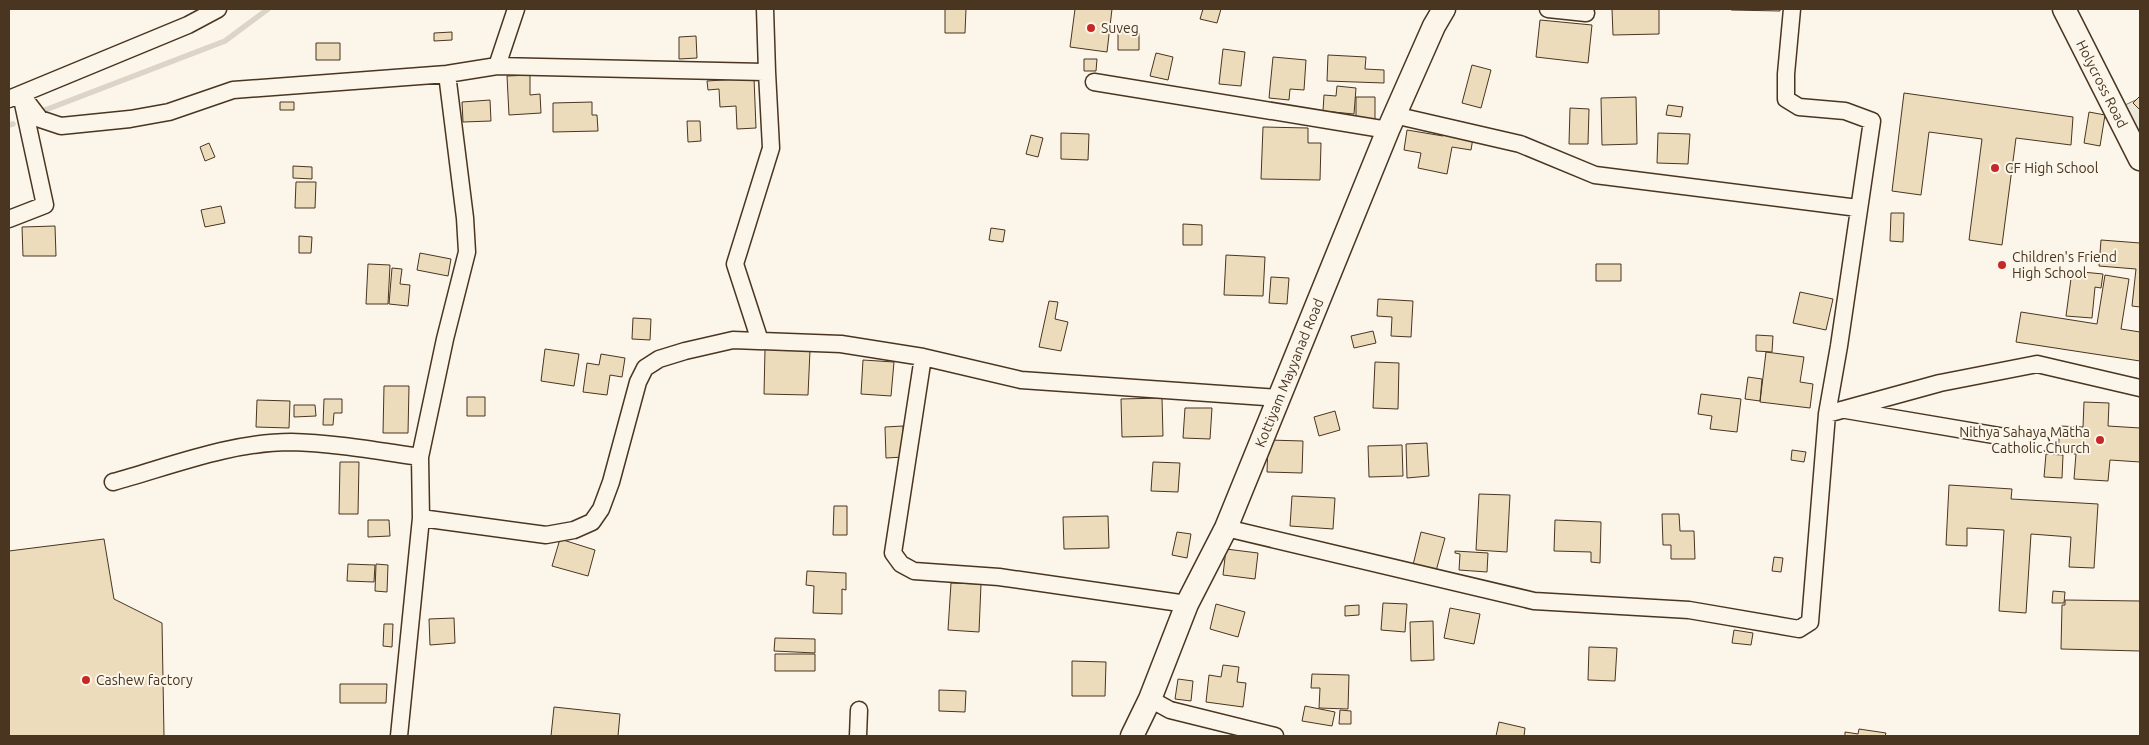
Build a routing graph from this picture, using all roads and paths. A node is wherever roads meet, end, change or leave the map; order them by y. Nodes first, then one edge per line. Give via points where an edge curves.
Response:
1 (218, 9) edge
2 (516, 9) edge
3 (766, 9) edge
4 (1444, 9) edge
5 (1548, 9) edge
6 (1792, 9) edge
7 (2064, 9) edge
8 (1586, 13) dead end
9 (497, 66) junction
10 (767, 72) junction
11 (447, 74) junction
12 (1094, 82) dead end
13 (15, 97) edge
14 (1391, 123) junction
15 (2140, 159) edge
16 (1858, 208) junction
17 (9, 219) edge
18 (760, 341) junction
19 (923, 357) junction
20 (2140, 388) edge
21 (1278, 398) junction
22 (1834, 412) junction
23 (2041, 443) dead end
24 (420, 457) junction
25 (113, 482) dead end
26 (421, 518) junction
27 (1226, 528) junction
28 (1187, 604) junction
29 (1150, 698) junction
30 (859, 710) dead end
31 (399, 736) edge
32 (858, 736) edge
33 (1132, 736) edge
34 (1275, 736) edge

1 - 13 street via 188,25
2 - 9 street
3 - 10 street
4 - 14 main road, Kottiyam Mayyanad Road
5 - 8 street
6 - 16 street via 1786,99 1799,107 1845,111 1872,121
7 - 15 main road, Holycross Road
9 - 10 street
9 - 11 street
10 - 18 street via 771,148 735,264
11 - 13 street via 233,90 169,112 62,126 40,118
11 - 24 street via 467,252 444,339
12 - 14 street
13 - 17 street via 45,205
14 - 16 street via 1520,144 1595,175
14 - 21 main road, Kottiyam Mayyanad Road
16 - 22 street via 1839,346
18 - 19 street via 841,344
18 - 26 street via 733,340 684,351 659,359 645,368 638,382 611,482 601,509 592,522 574,530 546,535
19 - 21 street via 1021,380
19 - 28 street via 893,553 901,564 914,571 999,577
20 - 22 street via 2037,364 1940,383
21 - 27 main road, Kottiyam Mayyanad Road
22 - 23 street
22 - 27 street via 1810,622 1798,629 1689,610 1534,601
24 - 25 street via 290,442 226,450
24 - 26 street
26 - 31 street
27 - 28 main road, Kottiyam Mayyanad Road
28 - 29 main road, Kottiyam Mayyanad Road
29 - 33 main road, Kottiyam Mayyanad Road
29 - 34 street via 1170,710
30 - 32 street

